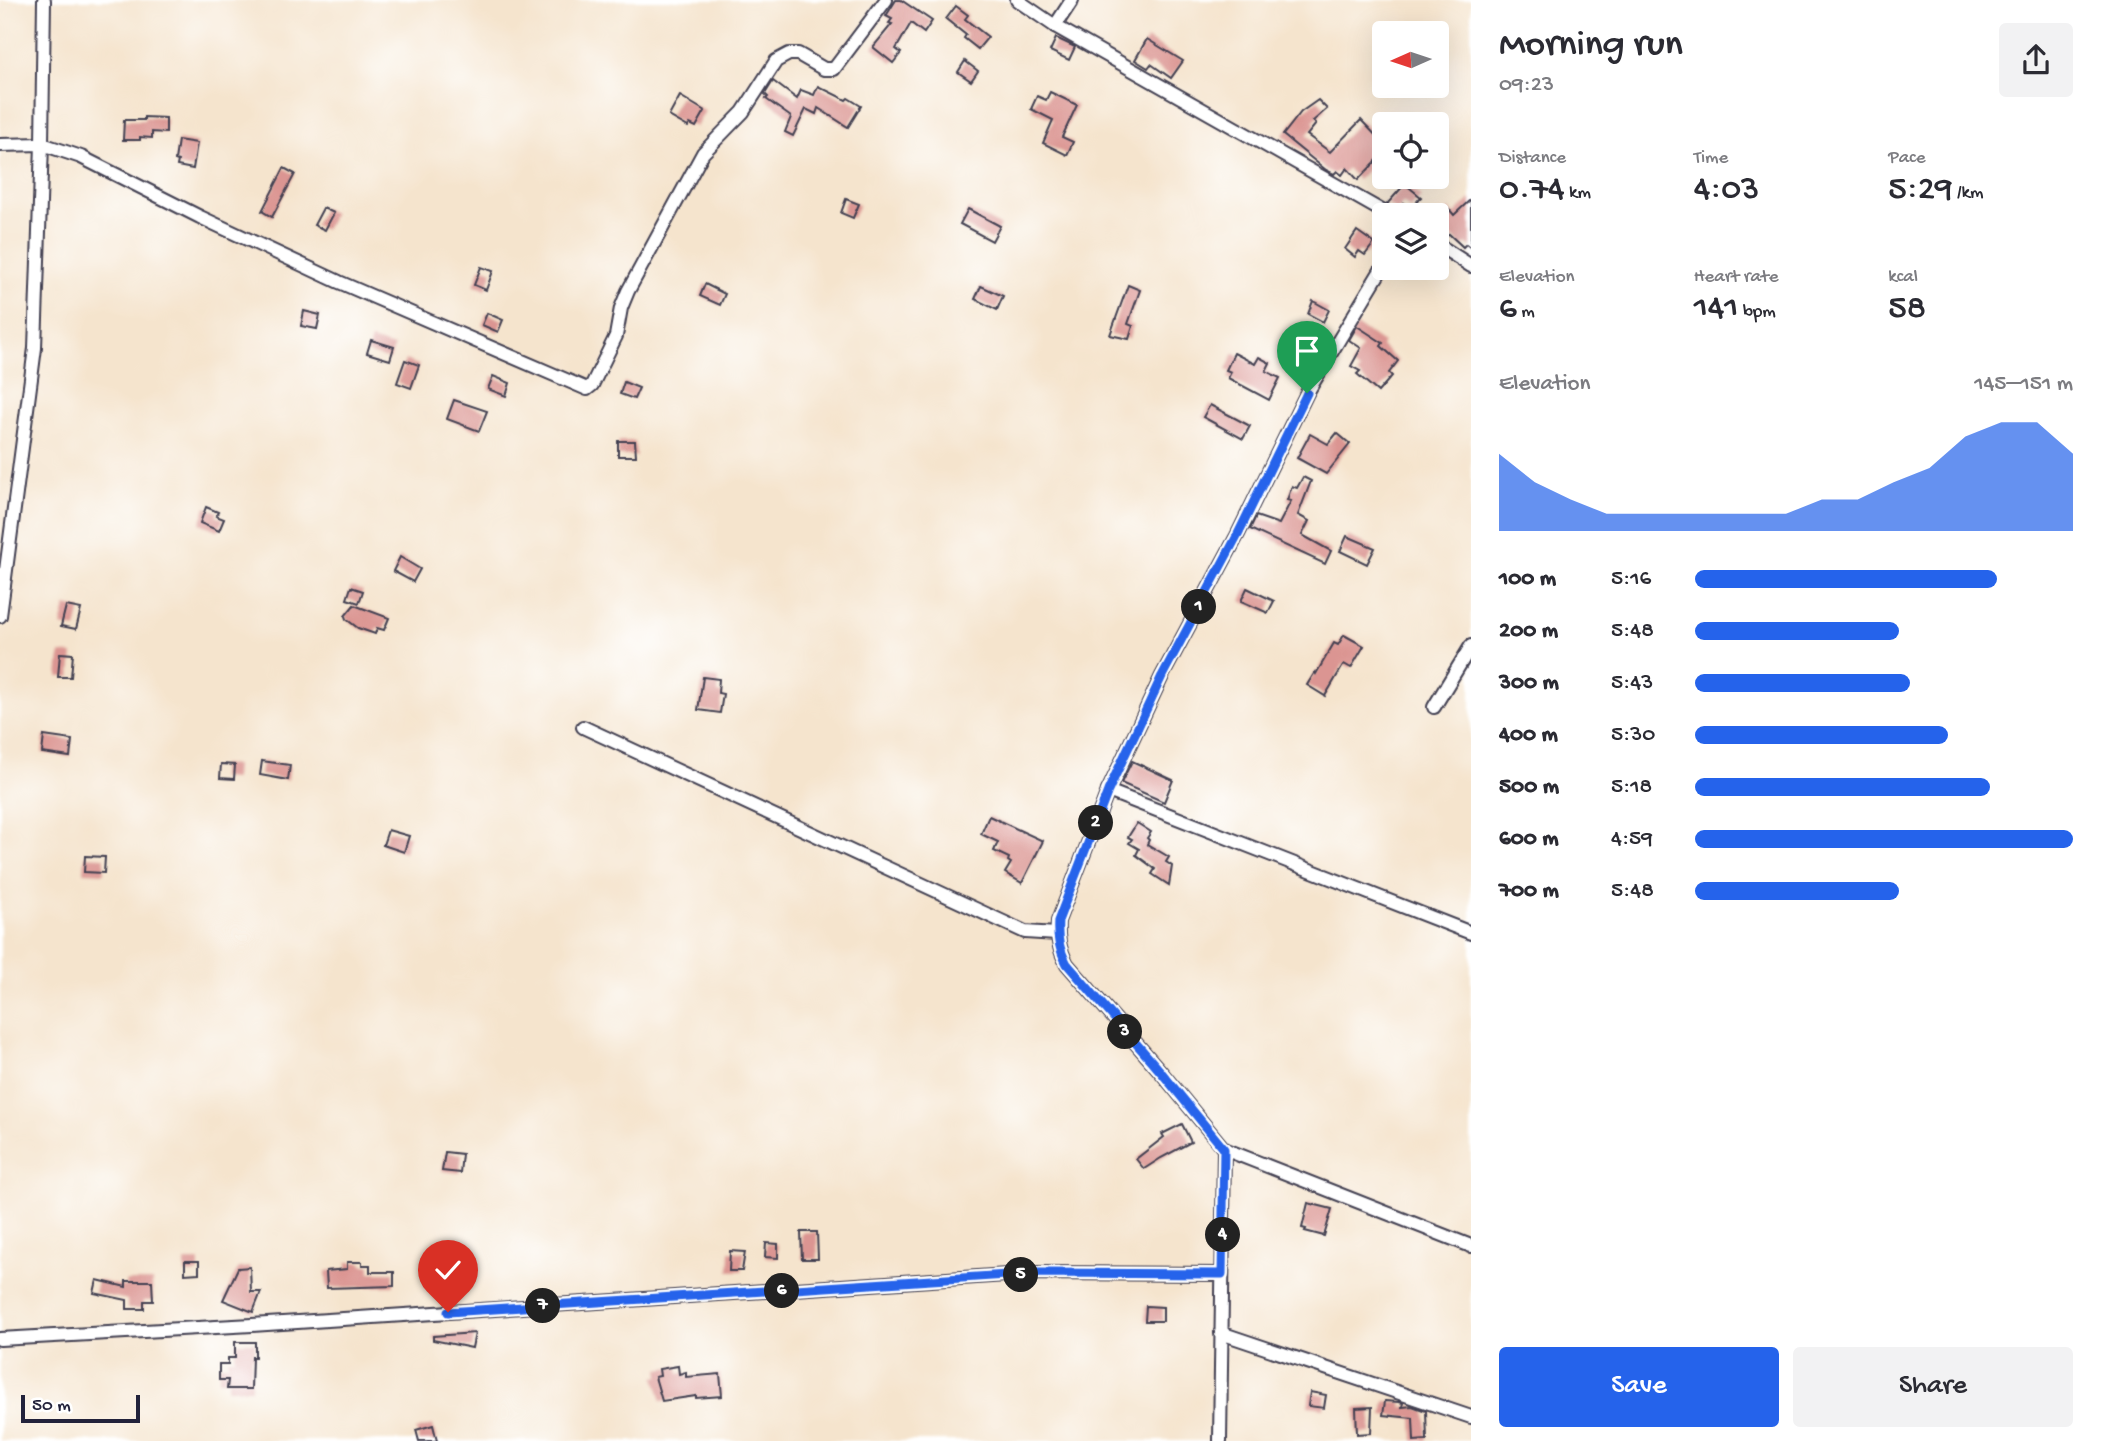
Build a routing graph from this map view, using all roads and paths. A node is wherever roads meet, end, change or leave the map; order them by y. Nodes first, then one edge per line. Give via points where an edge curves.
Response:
1 (44, 0) edge
2 (886, 0) edge
3 (1017, 0) edge
4 (1072, 0) edge
5 (1055, 26) junction
6 (42, 144) junction
7 (0, 145) edge
8 (1372, 205) edge
9 (1449, 252) edge
10 (1471, 266) edge
11 (1375, 280) edge
12 (0, 616) edge
13 (1471, 646) edge
14 (1434, 707) dead end
15 (583, 727) dead end
16 (1108, 791) junction
17 (1471, 933) edge
18 (1057, 934) junction
19 (1224, 1149) junction
20 (1471, 1246) edge
21 (1222, 1274) junction
22 (1221, 1333) junction
23 (0, 1339) edge
24 (1471, 1418) edge
25 (1220, 1441) edge

1 - 6 street
2 - 6 street via 834,68 824,69 797,54 776,61 743,112 703,153 628,291 616,336 587,389 339,282 81,157
3 - 5 street
4 - 5 street
5 - 8 street
6 - 7 street
6 - 12 street via 35,348
9 - 10 street
11 - 16 street via 1307,393
13 - 14 street
15 - 18 street via 1026,932
16 - 17 street
16 - 18 street
18 - 19 street via 1067,964
19 - 20 street
19 - 21 street
21 - 22 street
21 - 23 street via 1038,1273
22 - 24 street
22 - 25 street

